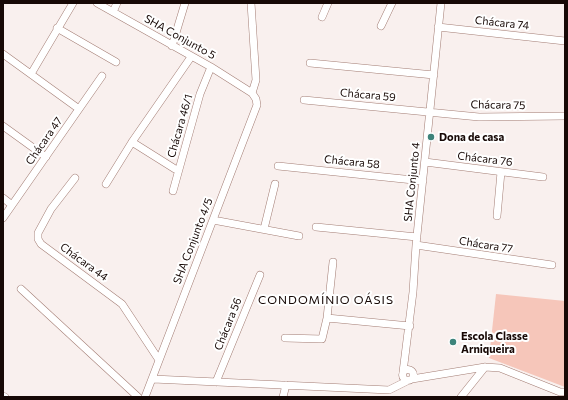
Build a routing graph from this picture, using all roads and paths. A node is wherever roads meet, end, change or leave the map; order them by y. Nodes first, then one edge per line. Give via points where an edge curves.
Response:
1 (73, 3) edge
2 (97, 3) edge
3 (117, 3) edge
4 (185, 3) edge
5 (251, 3) edge
6 (328, 3) edge
7 (392, 3) edge
8 (441, 3) edge
9 (113, 12) junction
10 (322, 17) dead end
11 (381, 26) dead end
12 (438, 27) junction
13 (57, 28) junction
14 (565, 41) edge
15 (172, 46) junction
16 (3, 54) edge
17 (191, 57) junction
18 (116, 62) dead end
19 (310, 63) dead end
20 (211, 67) junction
21 (31, 74) junction
22 (434, 75) junction
23 (102, 76) dead end
24 (252, 93) junction
25 (304, 100) dead end
26 (80, 109) junction
27 (430, 112) junction
28 (565, 116) edge
29 (3, 126) edge
30 (132, 142) junction
31 (46, 156) junction
32 (425, 162) junction
33 (278, 166) dead end
34 (175, 169) dead end
35 (501, 172) junction
36 (543, 177) dead end
37 (75, 178) dead end
38 (423, 181) junction
39 (106, 184) dead end
40 (275, 184) dead end
41 (173, 191) dead end
42 (3, 198) edge
43 (12, 205) junction
44 (497, 216) dead end
45 (3, 218) edge
46 (213, 220) junction
47 (316, 227) dead end
48 (264, 229) junction
49 (299, 236) dead end
50 (417, 237) junction
51 (416, 245) junction
52 (333, 262) dead end
53 (552, 265) dead end
54 (260, 275) dead end
55 (21, 289) dead end
56 (327, 318) junction
57 (410, 326) junction
58 (285, 338) dead end
59 (159, 360) junction
60 (485, 367) junction
61 (462, 370) junction
62 (408, 374) junction
63 (154, 379) junction
64 (216, 382) junction
65 (472, 384) junction
66 (286, 385) junction
67 (565, 392) edge
68 (138, 397) edge
69 (145, 397) edge
70 (283, 397) edge
71 (460, 397) edge

1 - 13 street
2 - 9 street, SHA Conjunto 5
3 - 9 street
4 - 15 street
5 - 24 street, SHA Conjunto 4/5 via 256,80
6 - 10 street
7 - 11 street
8 - 12 street, SHA Conjunto 4
9 - 15 street, SHA Conjunto 5
12 - 14 street, Chácara 74
12 - 22 street, SHA Conjunto 4
13 - 18 street
13 - 21 street
15 - 17 street, SHA Conjunto 5
16 - 21 street
17 - 20 street, SHA Conjunto 5
17 - 30 street
19 - 22 street
20 - 24 street, SHA Conjunto 5
20 - 41 street, Chácara 46/1 via 200,94
21 - 26 street
22 - 27 street, SHA Conjunto 4
23 - 26 street, Chácara 47
24 - 46 street, SHA Conjunto 4/5 via 257,105
25 - 27 street, Chácara 59
26 - 31 street, Chácara 47
27 - 28 street, Chácara 75 via 479,117
27 - 32 street, SHA Conjunto 4
29 - 31 street
30 - 34 street
30 - 39 street
31 - 43 street, Chácara 47
32 - 35 street, Chácara 76
32 - 38 street, SHA Conjunto 4
33 - 38 street, Chácara 58
35 - 36 street, Chácara 76
35 - 44 street
37 - 59 street, Chácara 44 via 51,209 38,232 38,239 41,244 122,304
38 - 50 street, SHA Conjunto 4
40 - 48 street
42 - 43 street
43 - 45 street, Chácara 47
46 - 48 street
46 - 59 street, SHA Conjunto 4/5
47 - 50 street
48 - 49 street
50 - 51 street, SHA Conjunto 4
51 - 53 street, Chácara 77
51 - 57 street, SHA Conjunto 4
52 - 56 street
54 - 64 street, Chácara 56
55 - 68 street
56 - 57 street
56 - 58 street via 322,339
57 - 62 street, SHA Conjunto 4
59 - 63 street, SHA Conjunto 4/5
60 - 61 street
60 - 65 street
60 - 67 street via 500,368
61 - 62 street via 421,376
61 - 65 street
62 - 66 street via 397,388 389,390
63 - 64 street
63 - 69 street, SHA Conjunto 4/5
64 - 66 street
65 - 71 street
66 - 70 street

